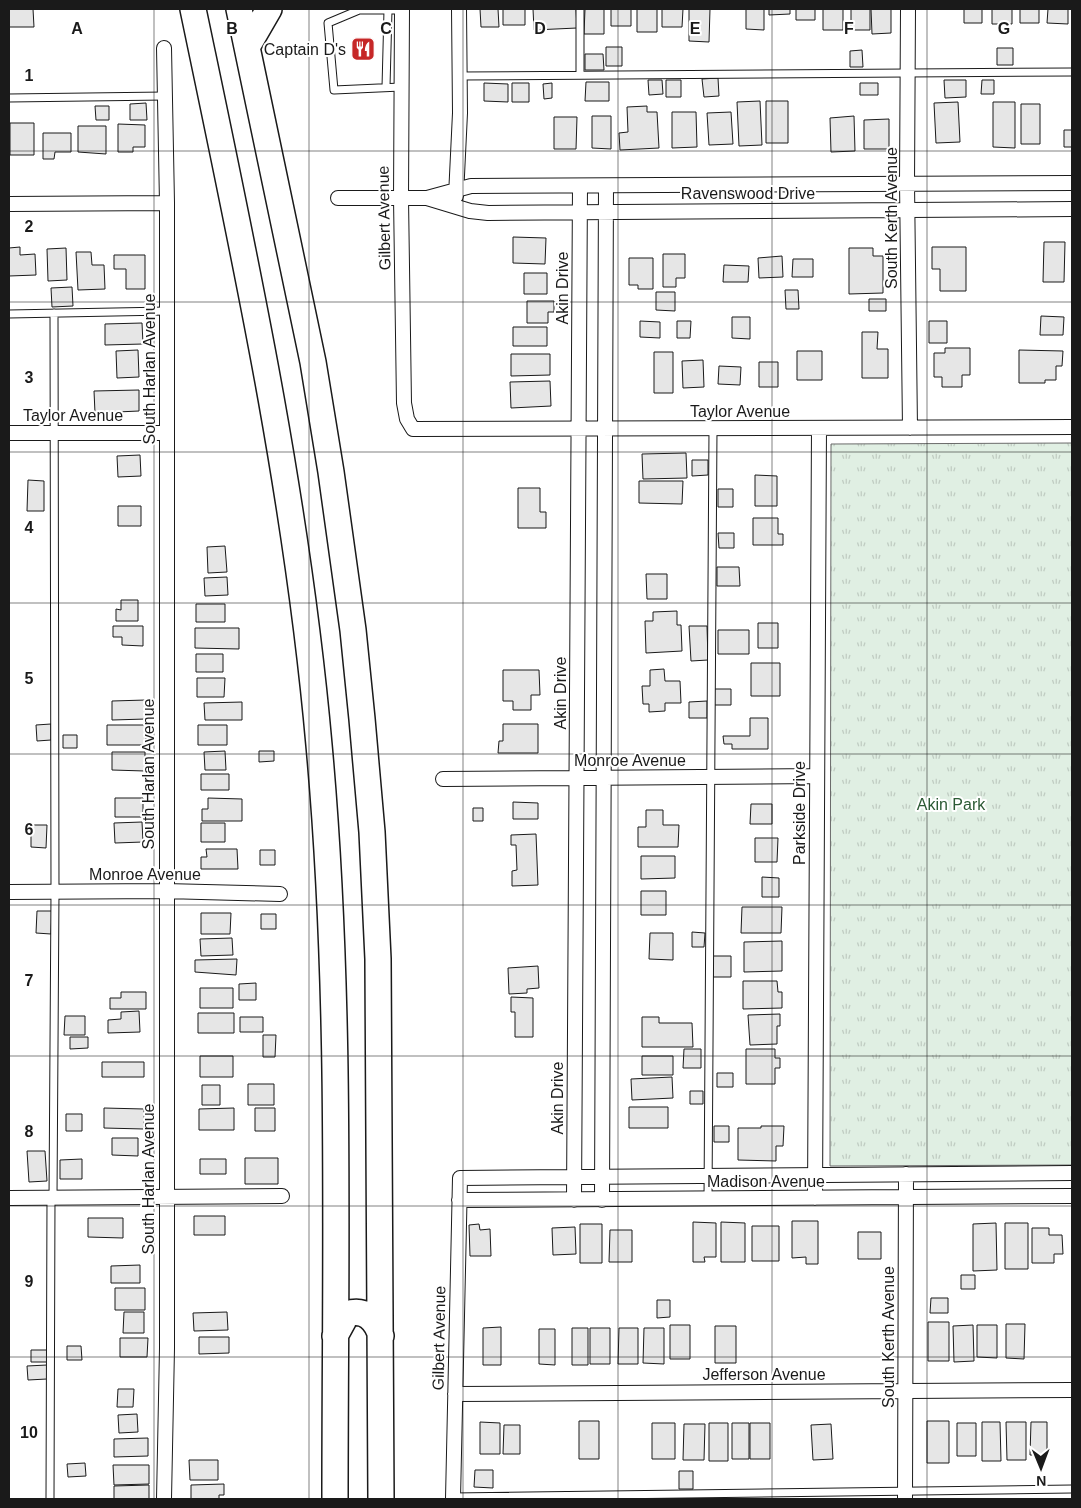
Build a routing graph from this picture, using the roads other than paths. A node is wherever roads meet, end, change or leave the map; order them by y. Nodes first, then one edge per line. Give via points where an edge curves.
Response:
1 (193, 9) edge
2 (239, 9) edge
3 (269, 9) edge
4 (360, 9) edge
5 (459, 9) edge
6 (580, 9) edge
7 (908, 9) edge
8 (397, 10) edge
9 (247, 46) junction
10 (164, 48) dead end
11 (1072, 72) edge
12 (909, 73) junction
13 (580, 75) junction
14 (460, 76) junction
15 (386, 87) junction
16 (401, 87) junction
17 (165, 96) junction
18 (9, 98) edge
19 (1072, 183) edge
20 (907, 184) junction
21 (580, 186) junction
22 (606, 186) junction
23 (456, 188) junction
24 (338, 198) dead end
25 (400, 198) junction
26 (427, 198) junction
27 (167, 203) junction
28 (9, 204) edge
29 (456, 207) junction
30 (908, 209) junction
31 (1072, 209) edge
32 (580, 212) junction
33 (605, 212) junction
34 (166, 311) junction
35 (54, 313) junction
36 (9, 314) edge
37 (410, 426) joint
38 (1072, 427) edge
39 (819, 428) junction
40 (910, 428) junction
41 (713, 429) junction
42 (579, 430) junction
43 (605, 430) junction
44 (9, 433) edge
45 (54, 433) junction
46 (166, 433) junction
47 (817, 776) junction
48 (711, 777) junction
49 (577, 778) junction
50 (604, 778) junction
51 (443, 779) dead end
52 (165, 891) junction
53 (9, 892) edge
54 (55, 892) junction
55 (280, 894) dead end
56 (1072, 1173) edge
57 (906, 1174) junction
58 (814, 1175) junction
59 (602, 1176) junction
60 (709, 1176) junction
61 (574, 1177) junction
62 (460, 1178) joint
63 (282, 1196) dead end
64 (1072, 1196) edge
65 (166, 1197) junction
66 (9, 1198) edge
67 (52, 1198) junction
68 (815, 1198) junction
69 (906, 1198) junction
70 (708, 1199) junction
71 (459, 1200) junction
72 (574, 1200) junction
73 (602, 1200) junction
74 (335, 1336) junction
75 (381, 1336) junction
76 (1072, 1390) edge
77 (905, 1391) junction
78 (455, 1394) junction
79 (1072, 1489) edge
80 (905, 1494) edge
81 (453, 1498) edge
82 (50, 1499) edge
83 (164, 1499) edge
84 (335, 1499) edge
85 (381, 1499) edge

1 - 74 highway via 271,391 305,609 320,745 333,967
2 - 9 highway
3 - 9 highway
4 - 8 lane
4 - 15 lane via 328,23 334,90
5 - 14 street
6 - 13 lane
7 - 12 street, South Kerth Avenue
8 - 15 lane
8 - 16 street, Gilbert Avenue
9 - 75 highway via 313,362 331,472 361,709 372,832 378,959
10 - 17 street, South Harlan Avenue
11 - 12 lane
12 - 13 lane
12 - 20 street, South Kerth Avenue
13 - 14 lane
14 - 23 street
15 - 16 lane
16 - 25 street, Gilbert Avenue
17 - 18 lane
17 - 27 street, South Harlan Avenue
19 - 20 street, Ravenswood Drive
20 - 22 street, Ravenswood Drive
20 - 30 street, South Kerth Avenue
21 - 22 street, Ravenswood Drive
21 - 23 street, Ravenswood Drive
21 - 32 street, Akin Drive
22 - 33 street
23 - 26 street, Ravenswood Drive
23 - 29 street
24 - 25 street, Ravenswood Drive
25 - 26 street, Ravenswood Drive
25 - 37 street, Gilbert Avenue via 404,403
26 - 29 street, Ravenswood Drive
27 - 28 street
27 - 34 street, South Harlan Avenue
29 - 32 street, Ravenswood Drive via 482,213
30 - 31 street, Ravenswood Drive
30 - 33 street, Ravenswood Drive
30 - 40 street, South Kerth Avenue
32 - 33 street, Ravenswood Drive
32 - 42 street, Akin Drive
33 - 43 street
34 - 35 lane
34 - 46 street, South Harlan Avenue
35 - 36 lane
35 - 45 lane
37 - 42 street, Taylor Avenue via 421,430
38 - 40 street, Taylor Avenue
39 - 40 street, Taylor Avenue
39 - 41 street, Taylor Avenue
39 - 47 street, Parkside Drive
41 - 43 street, Taylor Avenue
41 - 48 lane
42 - 43 street, Taylor Avenue
42 - 49 street, Akin Drive
43 - 50 street
44 - 45 street, Taylor Avenue
45 - 46 street, Taylor Avenue
45 - 54 lane
46 - 52 street, South Harlan Avenue
47 - 48 street, Monroe Avenue
47 - 58 street, Parkside Drive
48 - 50 street, Monroe Avenue
48 - 60 lane
49 - 50 street, Monroe Avenue
49 - 51 street, Monroe Avenue
49 - 61 street, Akin Drive
50 - 59 street
52 - 54 street, Monroe Avenue
52 - 55 street, Monroe Avenue
52 - 65 street, South Harlan Avenue
53 - 54 street, Monroe Avenue
54 - 67 lane
56 - 57 street, Madison Avenue
57 - 58 street, Madison Avenue
57 - 69 street, South Kerth Avenue
58 - 60 street, Madison Avenue
58 - 68 street, Parkside Drive
59 - 60 street, Madison Avenue
59 - 61 street, Madison Avenue
59 - 73 street
60 - 70 lane
61 - 62 street, Madison Avenue
61 - 72 street, Akin Drive
62 - 71 street, Gilbert Avenue
63 - 65 street
64 - 69 street, Madison Avenue
65 - 67 street
65 - 83 street, South Harlan Avenue
66 - 67 street
67 - 82 lane
68 - 69 street, Madison Avenue
68 - 70 street, Madison Avenue
69 - 77 street, South Kerth Avenue
70 - 73 street, Madison Avenue
71 - 72 street, Madison Avenue
71 - 78 street, Gilbert Avenue
72 - 73 street, Madison Avenue
74 - 75 highway via 347,1314 357,1312 375,1321
74 - 84 highway
75 - 85 highway
76 - 77 street, Jefferson Avenue
77 - 78 street, Jefferson Avenue
77 - 80 street, South Kerth Avenue
78 - 81 street, Gilbert Avenue
79 - 80 lane
80 - 81 lane

